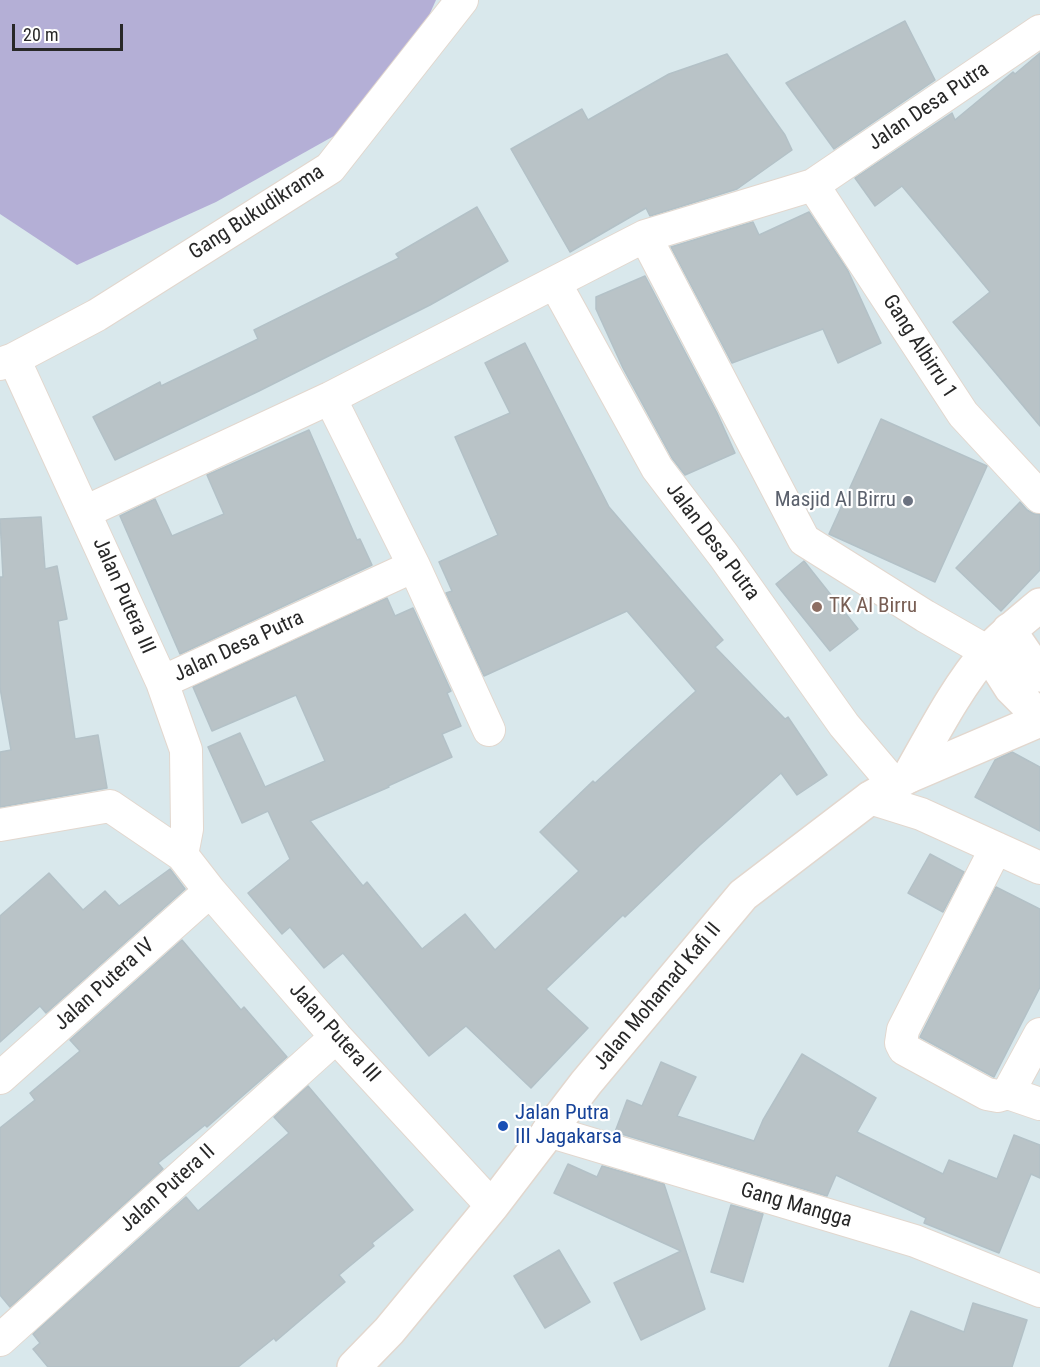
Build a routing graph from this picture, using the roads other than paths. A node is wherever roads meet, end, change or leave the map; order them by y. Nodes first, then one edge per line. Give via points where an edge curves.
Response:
1 (462, 0) edge
2 (1040, 31) edge
3 (813, 185) junction
4 (645, 236) junction
5 (555, 283) junction
6 (7, 362) edge
7 (330, 398) junction
8 (1040, 497) edge
9 (84, 512) junction
10 (414, 566) junction
11 (1040, 605) edge
12 (999, 641) junction
13 (1040, 675) edge
14 (162, 682) junction
15 (1040, 718) edge
16 (489, 730) dead end
17 (891, 786) junction
18 (0, 825) edge
19 (996, 848) junction
20 (182, 855) junction
21 (1040, 868) edge
22 (210, 891) junction
23 (1040, 1035) edge
24 (336, 1037) junction
25 (0, 1078) edge
26 (1008, 1093) junction
27 (1040, 1104) edge
28 (548, 1131) junction
29 (492, 1206) junction
30 (1040, 1291) edge
31 (0, 1340) edge
32 (354, 1367) edge

1 - 6 street, Gang Bukudikrama via 330,168 97,315
2 - 3 street, Jalan Desa Putra
3 - 4 street, Jalan Desa Putra
3 - 8 street, Gang Albirru 1 via 963,414
4 - 5 street, Jalan Desa Putra
4 - 12 street via 804,540 925,616
5 - 7 street, Jalan Desa Putra
5 - 17 street, Jalan Desa Putra via 657,468
6 - 9 street, Jalan Putera III via 29,389
7 - 9 street, Jalan Desa Putra
7 - 10 street
9 - 14 street, Jalan Putera III
10 - 14 street, Jalan Desa Putra
10 - 16 street
11 - 12 main road
12 - 13 main road
12 - 15 main road via 1011,688
12 - 17 main road
14 - 20 street, Jalan Putera III via 186,750 188,829
15 - 17 main road, Jalan Mohamad Kafi II
17 - 19 street via 921,814
17 - 28 main road, Jalan Mohamad Kafi II via 743,895
18 - 20 street, Jalan Putera III via 110,806
19 - 21 street
19 - 26 street via 903,1029 902,1043 904,1049 987,1094
20 - 22 street, Jalan Putera III
22 - 24 street, Jalan Putera III
22 - 25 street, Jalan Putera IV
23 - 26 street
24 - 29 street, Jalan Putera III
24 - 31 street, Jalan Putera II
26 - 27 street
28 - 29 main road, Jalan Mohamad Kafi II
28 - 30 street, Gang Mangga via 915,1241
29 - 32 main road, Jalan Mohamad Kafi II via 389,1331

